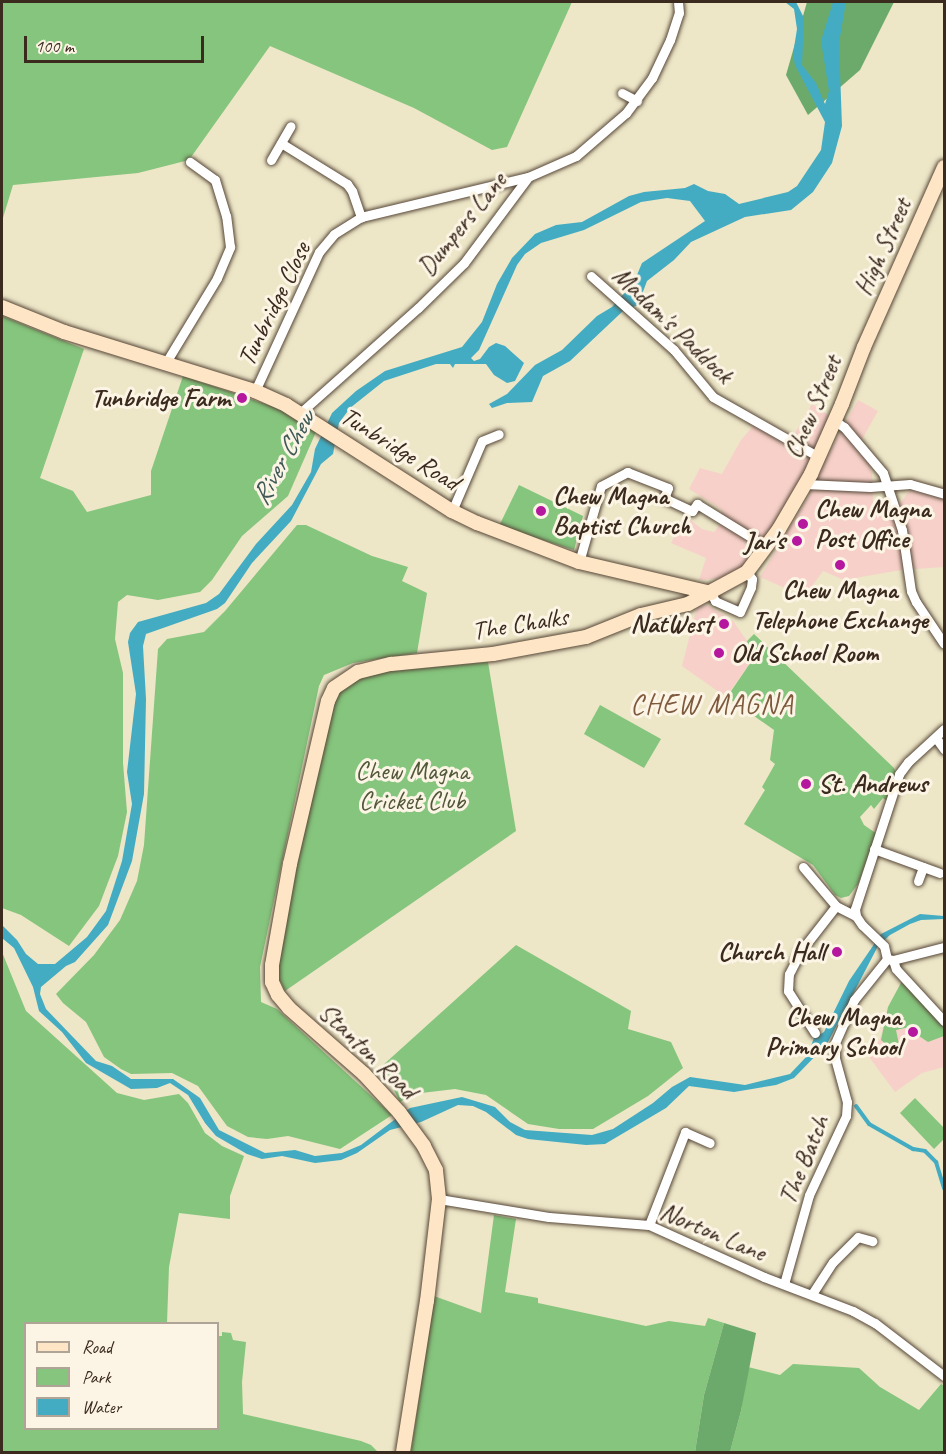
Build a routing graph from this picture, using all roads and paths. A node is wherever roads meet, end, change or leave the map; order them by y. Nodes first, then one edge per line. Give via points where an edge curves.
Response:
1 (678, 2) edge
2 (622, 93) dead end
3 (637, 101) junction
4 (291, 126) dead end
5 (281, 143) junction
6 (271, 160) dead end
7 (190, 162) dead end
8 (945, 167) edge
9 (528, 177) junction
10 (361, 217) junction
11 (591, 276) dead end
12 (2, 307) edge
13 (864, 347) joint
14 (165, 363) junction
15 (255, 391) junction
16 (300, 413) junction
17 (836, 421) junction
18 (499, 434) dead end
19 (819, 457) junction
20 (805, 484) junction
21 (887, 486) junction
22 (945, 494) edge
23 (453, 511) junction
24 (767, 547) junction
25 (579, 562) junction
26 (747, 572) junction
27 (711, 593) junction
28 (943, 640) edge
29 (334, 688) joint
30 (945, 729) edge
31 (936, 738) junction
32 (945, 749) edge
33 (874, 849) junction
34 (803, 867) dead end
35 (923, 867) junction
36 (940, 873) dead end
37 (918, 881) dead end
38 (836, 906) junction
39 (856, 916) junction
40 (945, 947) edge
41 (890, 960) junction
42 (945, 1021) edge
43 (815, 1033) dead end
44 (711, 1143) dead end
45 (439, 1199) junction
46 (649, 1225) junction
47 (872, 1241) dead end
48 (784, 1284) junction
49 (812, 1294) junction
50 (945, 1376) edge
51 (403, 1452) edge

1 - 3 street, Dumpers Lane via 679,13 670,40
2 - 3 street
3 - 9 street, Dumpers Lane via 576,156
4 - 5 street
5 - 6 street
5 - 10 street via 347,184
7 - 14 street via 215,180 230,247 217,278
8 - 13 main road, High Street
9 - 10 street, Tunbridge Close
9 - 16 street, Dumpers Lane via 464,263
10 - 15 street, Tunbridge Close via 334,234 319,252
11 - 19 street, Madam's Paddock via 674,350 713,397
12 - 14 main road, Tunbridge Road via 64,332
13 - 17 main road, Chew Street
14 - 15 main road, Tunbridge Road
15 - 16 main road, Tunbridge Road
16 - 23 main road, Tunbridge Road
17 - 19 main road, Chew Street
17 - 21 street via 883,473
18 - 23 street via 482,441
19 - 20 main road, Chew Street
20 - 21 street
20 - 24 main road, Chew Street
21 - 22 street via 922,486
21 - 28 street via 902,530 911,591
23 - 25 main road, Tunbridge Road
24 - 25 street via 697,504 692,511 664,498 668,488 654,480 627,472 601,486
24 - 26 main road, Chew Street
25 - 27 main road, Tunbridge Road
26 - 27 main road, The Chalks
26 - 27 street via 752,579 751,587 740,612 715,601
27 - 29 main road, The Chalks via 586,637 493,654 391,664 357,672
29 - 45 main road, Stanton Road via 324,714 290,864 272,982 289,1008 364,1074 413,1130 436,1170
30 - 31 street
31 - 32 street
31 - 33 street via 899,774
33 - 35 street
33 - 39 street
34 - 38 street
35 - 36 street
35 - 37 street
38 - 39 street
38 - 43 street via 800,952 789,974 788,992
39 - 41 street via 884,946
40 - 41 street
41 - 42 street
41 - 48 street, The Batch via 854,1000 835,1042 835,1058 847,1102 846,1116 815,1180
44 - 46 street via 685,1132
45 - 46 street, Norton Lane via 549,1217
45 - 51 main road, Stanton Road
46 - 48 street, Norton Lane
47 - 49 street via 858,1237 833,1262
48 - 49 street, Norton Lane
49 - 50 street, Norton Lane via 875,1323

